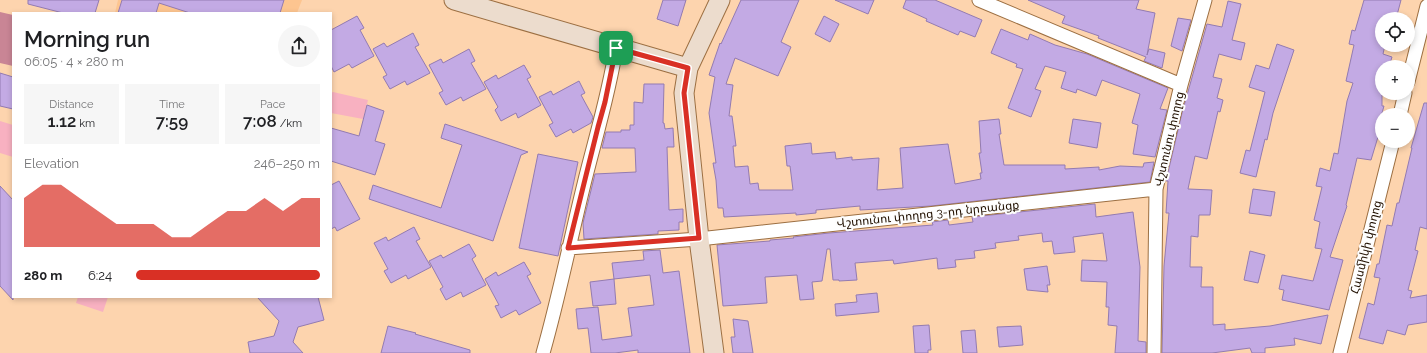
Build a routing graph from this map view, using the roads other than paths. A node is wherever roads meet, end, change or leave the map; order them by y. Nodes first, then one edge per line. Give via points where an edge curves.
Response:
1 (454, 0) edge
2 (720, 0) edge
3 (979, 0) edge
4 (1205, 0) edge
5 (1427, 6) edge
6 (616, 48) junction
7 (1414, 60) edge
8 (688, 68) junction
9 (1181, 85) junction
10 (1391, 148) edge
11 (1156, 189) junction
12 (699, 238) junction
13 (568, 248) junction
14 (543, 353) edge
15 (714, 353) edge
16 (1154, 353) edge
17 (1340, 353) edge

1 - 6 main road
2 - 8 main road
3 - 9 street
4 - 9 street, Վշտունու փողոց
5 - 7 street
6 - 8 main road
6 - 13 street
8 - 12 main road via 684,93
9 - 11 street, Վշտունու փողոց
10 - 17 street, Հասմիկի փողոց
11 - 12 street, Վշտունու փողոց 3-րդ նրբանցք
11 - 16 street, Վշտունու փողոց
12 - 13 street, Վշտունու փողոց 3-րդ նրբանցք
12 - 15 main road
13 - 14 street

